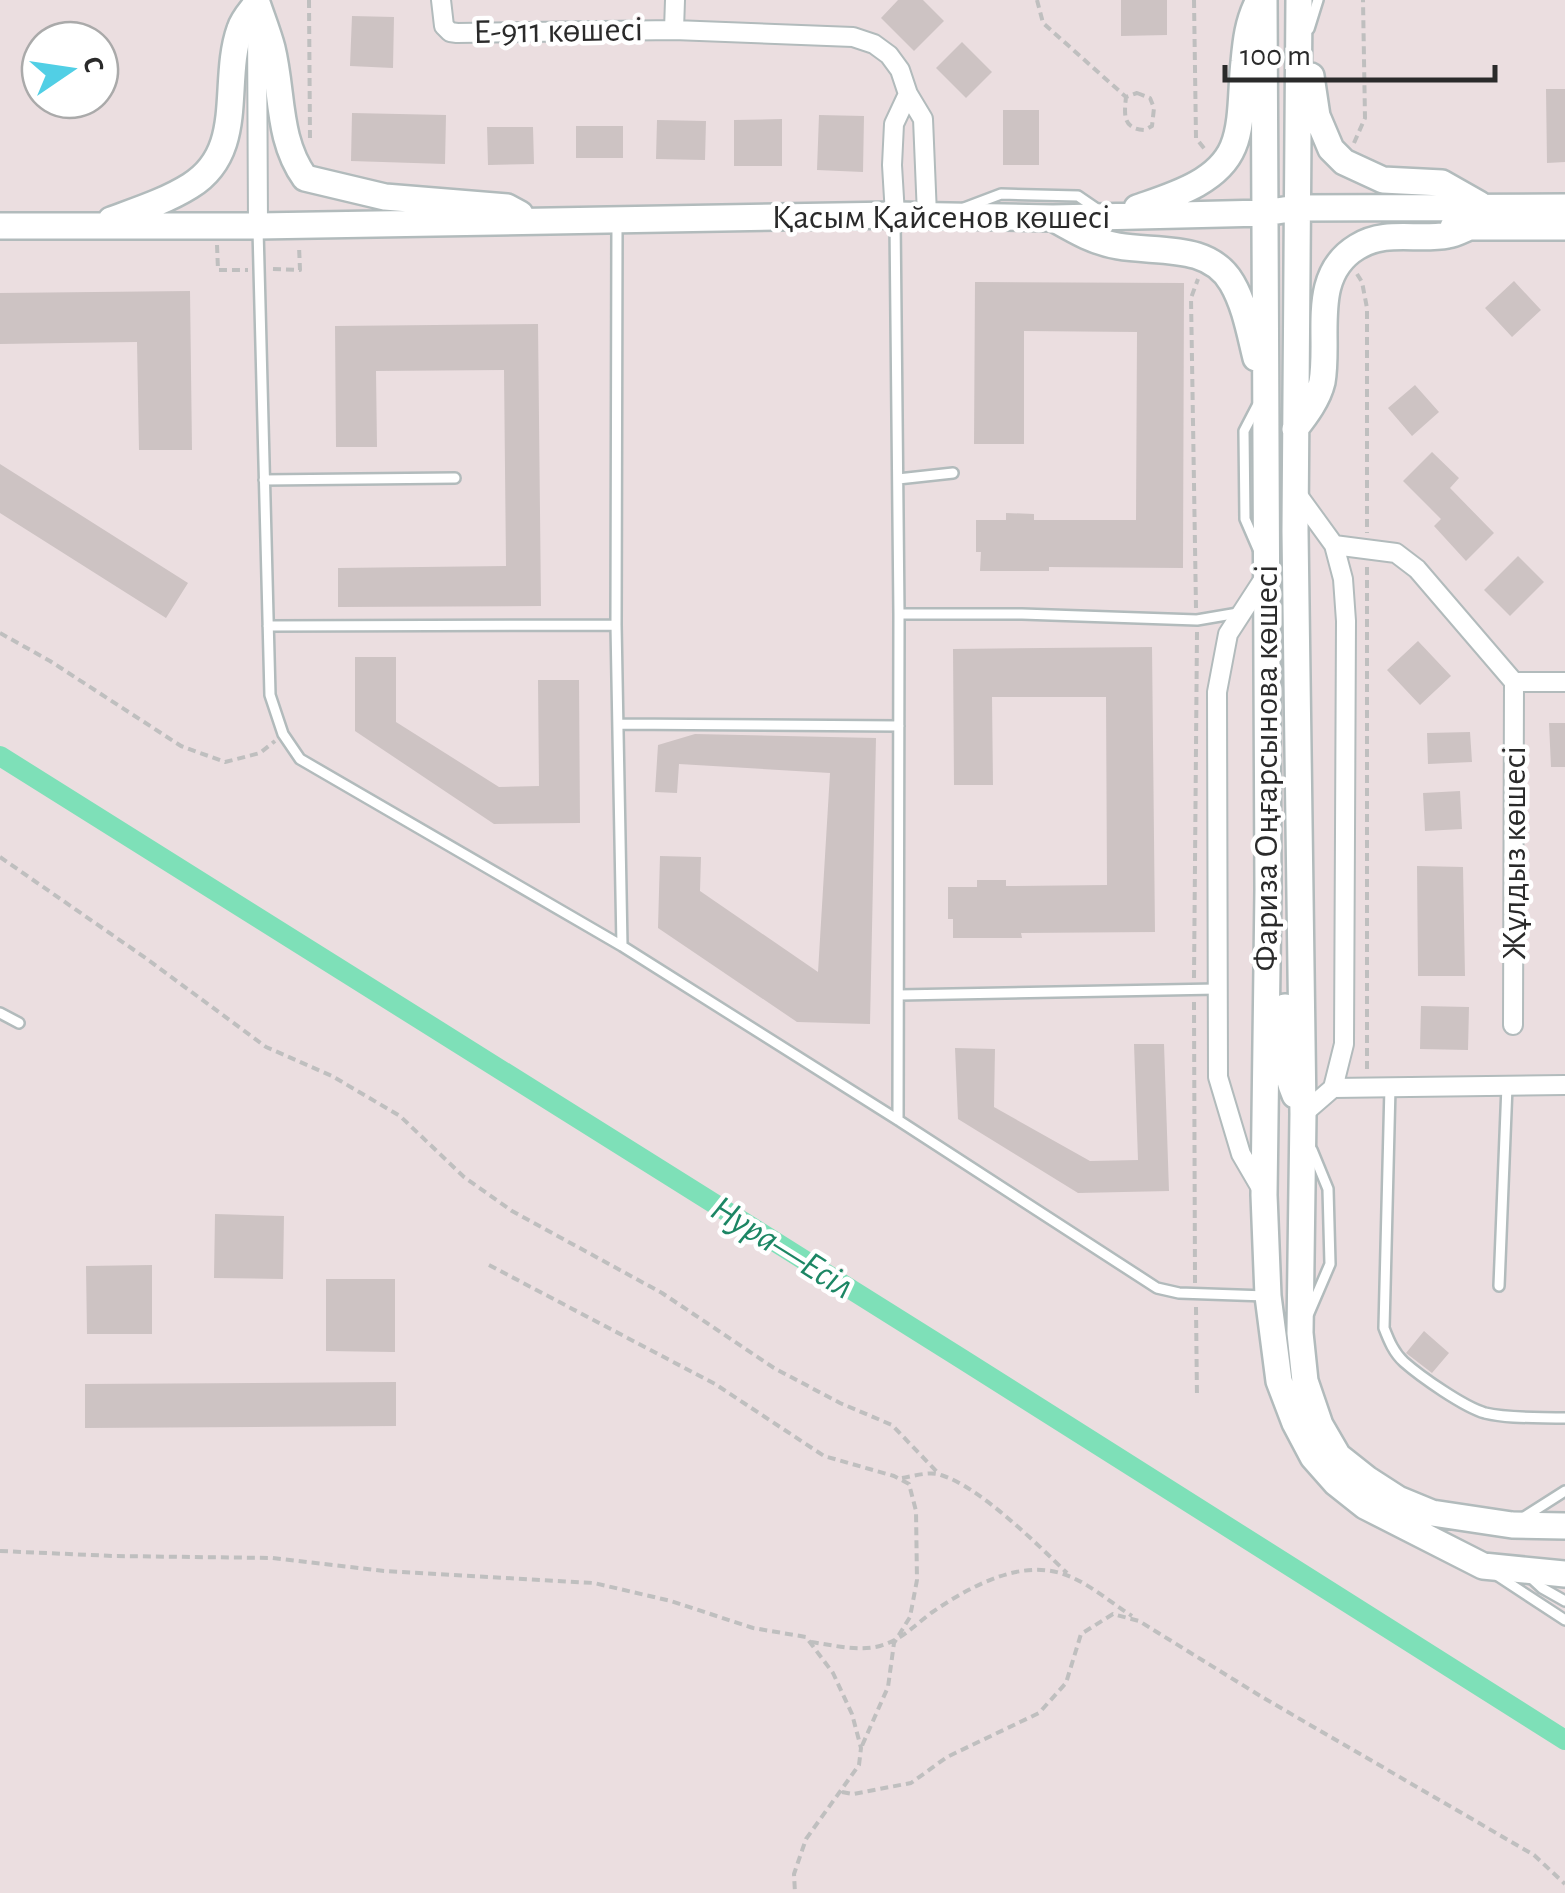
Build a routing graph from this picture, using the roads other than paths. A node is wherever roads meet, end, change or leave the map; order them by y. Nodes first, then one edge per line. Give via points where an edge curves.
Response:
1 (441, 0) edge
2 (675, 0) edge
3 (1262, 0) edge
4 (1299, 0) edge
5 (1318, 0) edge
6 (257, 1) edge
7 (674, 30) junction
8 (1301, 45) junction
9 (908, 94) junction
10 (1565, 207) edge
11 (1265, 214) junction
12 (895, 215) junction
13 (936, 215) junction
14 (1110, 216) junction
15 (1296, 216) junction
16 (1476, 217) junction
17 (1053, 218) junction
18 (617, 221) junction
19 (538, 222) junction
20 (0, 226) edge
21 (95, 226) junction
22 (258, 226) junction
23 (1565, 227) edge
24 (1265, 390) junction
25 (1295, 428) junction
26 (952, 473) dead end
27 (456, 478) dead end
28 (264, 480) junction
29 (898, 480) junction
30 (1296, 494) junction
31 (1334, 545) junction
32 (1266, 571) junction
33 (1241, 612) junction
34 (900, 614) junction
35 (268, 626) junction
36 (616, 626) junction
37 (1514, 682) junction
38 (1565, 682) edge
39 (618, 724) junction
40 (900, 726) junction
41 (1298, 815) junction
42 (1268, 889) junction
43 (622, 946) junction
44 (1219, 988) junction
45 (900, 994) junction
46 (0, 1013) edge
47 (19, 1024) dead end
48 (1514, 1025) dead end
49 (1565, 1085) edge
50 (1507, 1086) junction
51 (1390, 1087) junction
52 (1333, 1088) junction
53 (898, 1120) junction
54 (1303, 1120) junction
55 (1264, 1195) junction
56 (1500, 1286) dead end
57 (1268, 1296) junction
58 (1565, 1418) edge
59 (1565, 1492) edge
60 (1512, 1525) junction
61 (1565, 1527) edge
62 (1483, 1566) junction
63 (1520, 1571) junction
64 (1565, 1574) edge
65 (1565, 1601) edge
66 (1565, 1620) edge

1 - 7 street, Е-911 көшесі via 450,32
2 - 7 street
3 - 11 street, Фариза Оңғарсынова көшесі
3 - 14 street via 1246,36 1232,150 1197,184
4 - 8 street, Фариза Оңғарсынова көшесі
5 - 8 lane
6 - 19 street via 272,48 285,138 306,178 385,197 507,207
6 - 21 street via 241,26 233,58 221,155 194,184
6 - 22 street
7 - 9 street, Е-911 көшесі via 853,37 889,55
8 - 15 street, Фариза Оңғарсынова көшесі
8 - 16 street via 1317,116 1344,162 1383,180 1442,184 1469,200
9 - 12 street via 894,124
9 - 13 street, Е-911 көшесі via 923,120
10 - 16 street, Қасым Қайсенов көшесі
11 - 14 street, Қасым Қайсенов көшесі
11 - 15 street, Қасым Қайсенов көшесі
11 - 24 street, Фариза Оңғарсынова көшесі
12 - 13 street, Қасым Қайсенов көшесі
12 - 18 street, Қасым Қайсенов көшесі
12 - 29 lane
13 - 14 lane via 1001,194 1078,196
13 - 17 street, Қасым Қайсенов көшесі
14 - 17 street, Қасым Қайсенов көшесі
15 - 16 street, Қасым Қайсенов көшесі
15 - 25 street, Фариза Оңғарсынова көшесі
16 - 23 street, Қасым Қайсенов көшесі
16 - 25 street via 1448,235 1384,236 1336,266 1324,302 1322,384
17 - 24 street via 1087,238 1212,262 1232,283
18 - 19 street, Қасым Қайсенов көшесі
18 - 36 lane
19 - 22 street, Қасым Қайсенов көшесі
20 - 21 street
21 - 22 street
22 - 28 lane
24 - 32 street, Фариза Оңғарсынова көшесі
25 - 30 street, Фариза Оңғарсынова көшесі
26 - 29 lane
27 - 28 lane
28 - 35 lane
29 - 34 lane
30 - 31 street
30 - 41 street, Фариза Оңғарсынова көшесі
31 - 37 street via 1396,554 1417,569
31 - 52 street via 1346,621 1346,860 1344,1044
32 - 33 street
32 - 41 street via 1280,636 1281,800 1287,812
32 - 42 street, Фариза Оңғарсынова көшесі
33 - 34 lane via 1196,620
33 - 44 street via 1228,634 1217,692
34 - 40 lane
35 - 36 lane
35 - 43 lane via 270,695 282,734 300,759
36 - 39 lane
37 - 38 street
37 - 48 street, Жұлдыз көшесі
39 - 40 lane
39 - 43 lane
40 - 45 lane
41 - 54 street, Фариза Оңғарсынова көшесі
42 - 54 street via 1283,896 1284,1064
42 - 55 street, Фариза Оңғарсынова көшесі
43 - 53 lane
44 - 45 lane
44 - 55 street via 1218,1077 1241,1154
45 - 53 lane
46 - 47 lane
49 - 50 street
50 - 51 street
50 - 56 lane
51 - 52 street
51 - 58 lane via 1384,1328 1390,1344 1403,1361 1468,1407
52 - 54 street
53 - 57 lane via 1157,1288
54 - 60 street, Фариза Оңғарсынова көшесі via 1300,1334 1305,1381 1320,1425 1338,1456 1398,1499 1432,1513
55 - 57 street, Фариза Оңғарсынова көшесі
57 - 62 street, Фариза Оңғарсынова көшесі via 1279,1381 1313,1457 1365,1506
59 - 60 lane
60 - 61 street, Фариза Оңғарсынова көшесі
61 - 63 street via 1512,1541 1509,1550
62 - 63 street
62 - 66 lane
63 - 64 street
63 - 65 lane

